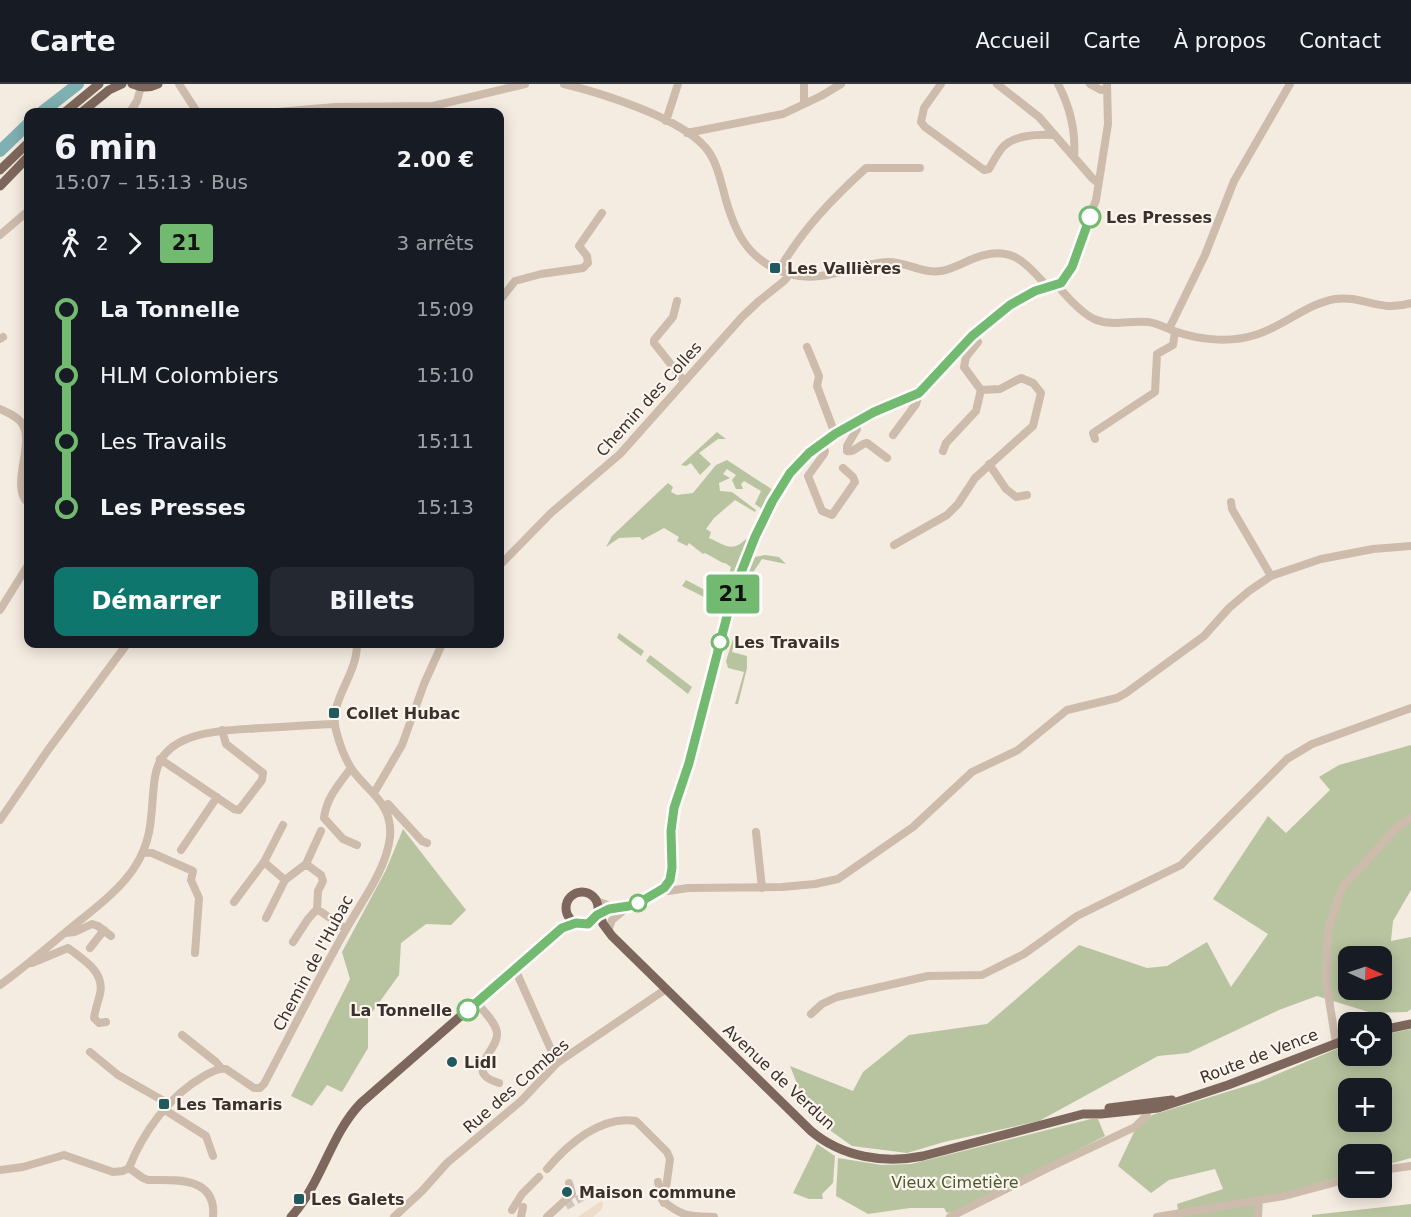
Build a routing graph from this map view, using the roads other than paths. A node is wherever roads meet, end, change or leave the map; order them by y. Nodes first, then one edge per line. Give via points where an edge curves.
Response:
1 (122, 84) edge
2 (158, 84) edge
3 (179, 84) edge
4 (525, 84) edge
5 (564, 84) edge
6 (678, 84) edge
7 (804, 84) edge
8 (841, 84) edge
9 (941, 84) edge
10 (997, 84) edge
11 (1058, 84) edge
12 (1090, 84) edge
13 (1290, 84) edge
14 (97, 85) edge
15 (136, 86) edge
16 (1107, 87) edge
17 (804, 103) junction
18 (70, 108) edge
19 (87, 108) edge
20 (133, 108) edge
21 (194, 108) edge
22 (323, 108) edge
23 (666, 121) junction
24 (687, 133) junction
25 (1053, 135) junction
26 (24, 147) edge
27 (1074, 157) junction
28 (24, 161) edge
29 (920, 168) dead end
30 (0, 170) edge
31 (1098, 183) junction
32 (0, 186) edge
33 (602, 213) dead end
34 (24, 214) edge
35 (0, 235) edge
36 (779, 270) junction
37 (790, 274) junction
38 (1052, 286) junction
39 (504, 295) edge
40 (677, 301) dead end
41 (1411, 303) edge
42 (1172, 330) junction
43 (972, 336) junction
44 (807, 347) dead end
45 (684, 381) junction
46 (981, 390) junction
47 (919, 393) junction
48 (0, 409) edge
49 (855, 422) junction
50 (24, 429) edge
51 (835, 434) junction
52 (894, 435) dead end
53 (1095, 439) dead end
54 (821, 443) junction
55 (943, 451) dead end
56 (24, 458) edge
57 (887, 458) dead end
58 (989, 464) junction
59 (843, 468) dead end
60 (1027, 495) dead end
61 (24, 499) edge
62 (1231, 502) dead end
63 (894, 545) dead end
64 (1411, 546) edge
65 (504, 561) edge
66 (24, 571) edge
67 (1271, 576) junction
68 (0, 610) edge
69 (124, 648) edge
70 (357, 648) edge
71 (440, 648) edge
72 (1411, 708) edge
73 (334, 724) junction
74 (222, 730) junction
75 (160, 759) junction
76 (351, 768) junction
77 (374, 793) junction
78 (217, 797) junction
79 (383, 806) junction
80 (1411, 818) edge
81 (0, 820) edge
82 (283, 825) dead end
83 (321, 831) dead end
84 (756, 832) dead end
85 (427, 843) dead end
86 (357, 845) dead end
87 (181, 850) dead end
88 (143, 852) junction
89 (264, 862) junction
90 (306, 864) junction
91 (285, 880) junction
92 (670, 880) junction
93 (664, 888) junction
94 (688, 888) junction
95 (762, 888) junction
96 (234, 902) dead end
97 (629, 906) junction
98 (615, 908) junction
99 (317, 909) junction
100 (598, 910) junction
101 (566, 912) junction
102 (266, 918) dead end
103 (576, 923) junction
104 (588, 924) junction
105 (346, 929) junction
106 (104, 930) junction
107 (65, 933) junction
108 (610, 934) junction
109 (111, 936) dead end
110 (550, 938) junction
111 (293, 942) dead end
112 (90, 948) dead end
113 (195, 953) dead end
114 (31, 963) junction
115 (515, 969) junction
116 (0, 985) edge
117 (666, 989) junction
118 (477, 1003) junction
119 (811, 1014) dead end
120 (106, 1022) dead end
121 (1411, 1024) edge
122 (1392, 1028) edge
123 (182, 1035) dead end
124 (1336, 1043) joint
125 (90, 1052) dead end
126 (557, 1063) junction
127 (221, 1068) junction
128 (499, 1083) dead end
129 (1172, 1102) junction
130 (1124, 1106) junction
131 (167, 1107) junction
132 (1142, 1110) junction
133 (1083, 1114) junction
134 (213, 1156) dead end
135 (1411, 1166) edge
136 (129, 1168) junction
137 (547, 1169) dead end
138 (1392, 1169) edge
139 (0, 1170) edge
140 (539, 1177) dead end
141 (1338, 1182) edge
142 (569, 1183) dead end
143 (653, 1192) dead end
144 (1259, 1200) junction
145 (664, 1203) junction
146 (512, 1210) dead end
147 (213, 1217) edge
148 (291, 1217) edge
149 (394, 1217) edge
150 (547, 1217) edge
151 (714, 1217) edge
152 (950, 1217) edge
153 (1157, 1217) edge
154 (1258, 1217) edge

1 - 19 main road
2 - 15 main road
3 - 21 street
4 - 22 street via 433,106
5 - 23 street
6 - 23 street
7 - 17 street
8 - 17 street
9 - 25 street via 924,108 921,122 984,170 989,169 1009,142 1039,134
10 - 25 street via 1039,117
11 - 27 street via 1076,136
12 - 16 street via 1101,90
13 - 42 street via 1234,181
14 - 18 main road
15 - 20 street via 137,101
16 - 31 street via 1108,124
17 - 24 street via 783,114
23 - 24 street
24 - 36 street via 700,141 712,158 731,216 746,246 759,260
25 - 27 street
26 - 30 main road
27 - 31 street
28 - 32 main road
29 - 36 street via 866,168 825,207
31 - 38 street via 1096,200 1072,267 1065,279
33 - 39 street via 579,246 587,256 588,263 583,268 515,281
34 - 35 street
36 - 37 street
37 - 38 street via 835,274 894,262 939,271 1001,252 1018,258
37 - 45 street, Chemin des Colles via 741,317
38 - 42 street via 1094,318 1112,323 1151,322
38 - 43 street via 1010,305
40 - 45 street via 673,317 654,343
41 - 42 street via 1387,307 1336,299 1248,337 1203,339
42 - 53 street via 1173,345 1157,354 1155,392 1093,433
43 - 46 street via 978,342 966,357 964,367
43 - 47 street
44 - 51 street
45 - 65 street, Chemin des Colles via 614,460 551,513
46 - 55 street via 976,411
46 - 58 street via 1000,389 1021,378 1033,383 1041,393 1033,426
47 - 49 street
47 - 52 street via 916,404
48 - 50 street via 15,417
49 - 51 street
49 - 57 street via 857,429 847,451 867,443
51 - 54 street
54 - 59 street via 824,454 808,476 822,511 832,515 855,482
54 - 92 street via 780,488 738,576 674,808
56 - 61 street
58 - 60 street via 1006,489 1016,497
58 - 63 street via 947,515
62 - 67 street
64 - 67 street via 1320,558
66 - 68 street
67 - 95 street via 1229,608 1211,630 1126,693 1067,710 1018,750 972,772 913,827 847,874 827,882
69 - 81 street
70 - 73 street via 355,663 337,703
71 - 77 street via 402,745
72 - 119 street via 1312,744 1287,759 1180,865 1077,916 1024,954 982,975 928,976 837,997
73 - 74 street
73 - 76 street
74 - 75 street via 179,742
74 - 78 street via 226,744 263,773 239,810
75 - 78 street
75 - 88 street via 151,826
76 - 77 street
76 - 86 street via 332,794 324,818 343,839
77 - 79 street
78 - 87 street
79 - 85 street via 388,804
79 - 105 street, Chemin de l'Hubac via 390,825 386,852
80 - 124 street via 1397,827 1342,888 1328,929 1326,981
82 - 89 street
83 - 90 street
84 - 95 street
88 - 107 street via 135,867 104,901
88 - 113 street via 193,871 191,880 200,898
89 - 91 street
89 - 96 street
90 - 91 street
90 - 99 street, Chemin de l'Hubac via 323,881
91 - 102 street
92 - 93 street
92 - 94 street
93 - 94 street
93 - 97 street
94 - 95 street
97 - 98 street
97 - 108 street via 612,920
98 - 100 street
98 - 100 street
99 - 105 street
99 - 111 street
100 - 101 main road via 591,894 579,892 568,899
100 - 104 main road
100 - 108 main road, Avenue de Verdun
101 - 103 main road
101 - 110 main road
103 - 104 main road
103 - 110 main road
104 - 108 main road, Avenue de Verdun
105 - 127 street, Chemin de l'Hubac via 260,1089
106 - 107 street via 92,924
106 - 109 street
106 - 112 street
107 - 114 street
108 - 117 main road, Avenue de Verdun
110 - 115 main road
114 - 116 street
114 - 120 street via 68,948 88,963 102,984 94,1018 99,1023
115 - 118 main road
115 - 126 street
117 - 126 street, Rue des Combes
117 - 133 main road, Avenue de Verdun via 811,1131 853,1154 886,1160 911,1159
118 - 128 street via 497,1033 483,1061 484,1072
118 - 148 main road via 350,1115 315,1186
121 - 122 main road
123 - 127 street, Chemin de l'Hubac
124 - 129 main road, Route de Vence
125 - 131 street
126 - 149 street, Rue des Combes via 522,1101 447,1163
127 - 131 street via 190,1085
129 - 130 main road, Route de Vence
129 - 132 main road, Avenue de Verdun
130 - 132 street, Route de Vence
130 - 133 main road, Route de Vence
131 - 134 street via 206,1136
131 - 136 street
132 - 133 main road, Avenue de Verdun
132 - 152 street via 1124,1132
135 - 138 street
136 - 139 street via 113,1172 64,1155
136 - 147 street via 148,1180 195,1183 209,1196
137 - 145 street via 585,1133 612,1123 636,1122 670,1159
140 - 146 street
141 - 144 street
142 - 150 street via 572,1194
143 - 145 street via 658,1182
144 - 153 street
144 - 154 street
145 - 151 street via 685,1216

